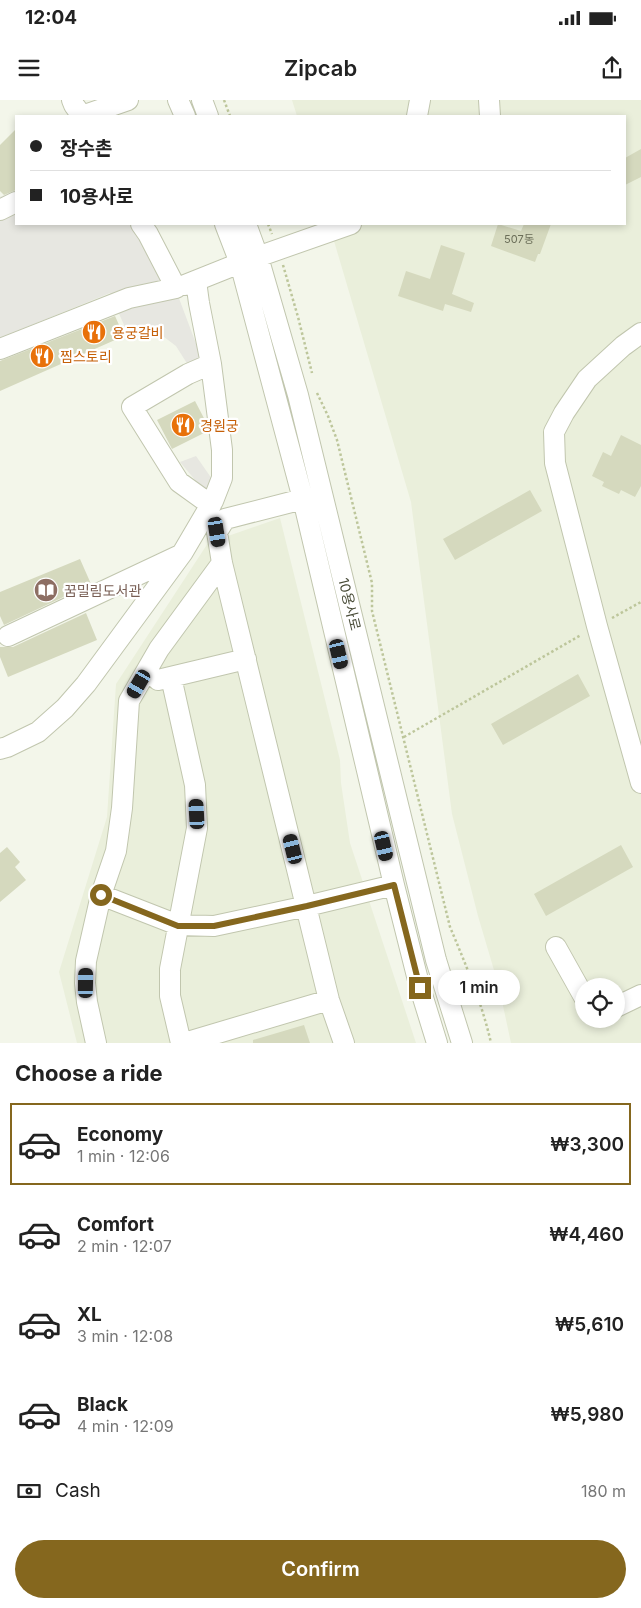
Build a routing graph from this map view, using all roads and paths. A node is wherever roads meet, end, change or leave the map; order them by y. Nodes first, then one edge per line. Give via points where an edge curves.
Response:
1 (72, 100) edge
2 (128, 100) edge
3 (178, 100) edge
4 (202, 100) edge
5 (224, 100) edge
6 (420, 100) edge
7 (489, 100) edge
8 (81, 115) edge
9 (85, 115) edge
10 (184, 115) edge
11 (208, 115) edge
12 (230, 115) edge
13 (417, 115) edge
14 (490, 115) edge
15 (15, 202) edge
16 (0, 210) edge
17 (142, 225) edge
18 (226, 225) edge
19 (246, 225) edge
20 (268, 225) edge
21 (348, 225) edge
22 (278, 250) junction
23 (249, 260) junction
24 (196, 280) junction
25 (176, 288) junction
26 (641, 334) edge
27 (0, 349) edge
28 (210, 364) junction
29 (312, 373) dead end
30 (316, 392) dead end
31 (303, 499) junction
32 (211, 505) junction
33 (183, 552) junction
34 (222, 563) junction
35 (641, 602) edge
36 (597, 626) junction
37 (8, 636) dead end
38 (246, 659) junction
39 (171, 677) junction
40 (139, 684) junction
41 (404, 737) junction
42 (0, 749) edge
43 (641, 783) edge
44 (394, 885) junction
45 (101, 895) junction
46 (307, 906) junction
47 (178, 926) junction
48 (556, 947) dead end
49 (575, 981) edge
50 (641, 995) edge
51 (329, 1000) junction
52 (625, 1003) edge
53 (96, 1043) edge
54 (182, 1043) edge
55 (344, 1043) edge
56 (437, 1043) edge
57 (462, 1043) edge
58 (491, 1043) edge

1 - 8 street
2 - 9 street
3 - 10 street
4 - 11 street
5 - 12 path
6 - 13 street
7 - 14 street
15 - 16 street
17 - 25 street
18 - 23 street, 10용사로
19 - 23 street, 10용사로
20 - 22 path
21 - 22 street
22 - 23 street
22 - 29 path
23 - 24 street
23 - 31 street, 10용사로
23 - 57 street, 10용사로 via 305,422 436,960
24 - 25 street
24 - 28 street
25 - 27 street via 129,298
26 - 36 street via 587,379 554,432 555,463
28 - 32 street via 222,450 222,478
28 - 32 street via 132,407 179,482
30 - 41 path via 337,440 372,583 372,611
31 - 34 street via 225,519 217,532
31 - 44 street, 10용사로
32 - 33 street
33 - 37 street
33 - 42 street via 65,708 38,732
34 - 38 street
34 - 40 street via 159,649
35 - 36 path
36 - 41 path
36 - 43 street
38 - 39 street
38 - 46 street
39 - 40 street
39 - 47 street via 195,785 197,828
40 - 45 street via 129,701 116,850
41 - 58 path via 450,927 466,962
44 - 46 street
44 - 56 street, 10용사로
45 - 47 street
45 - 53 street via 86,961 87,1002
46 - 47 street via 214,926
46 - 51 street
47 - 54 street via 170,968 170,996
48 - 49 street
50 - 52 street
51 - 54 street
51 - 55 street

